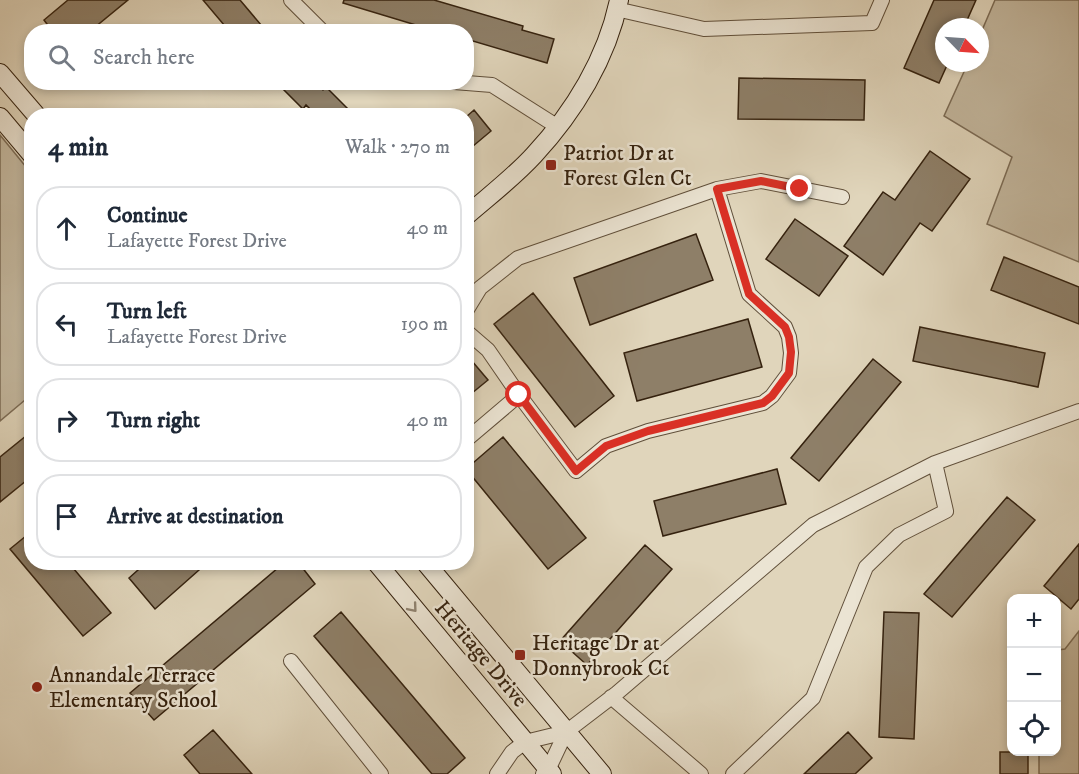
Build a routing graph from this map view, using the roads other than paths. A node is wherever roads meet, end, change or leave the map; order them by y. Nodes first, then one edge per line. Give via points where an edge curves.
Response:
1 (291, 0) edge
2 (882, 0) edge
3 (618, 4) edge
4 (315, 24) edge
5 (0, 73) edge
6 (474, 84) edge
7 (29, 108) edge
8 (0, 117) edge
9 (558, 127) junction
10 (24, 146) edge
11 (717, 189) junction
12 (842, 197) dead end
13 (474, 209) edge
14 (474, 297) edge
15 (474, 338) edge
16 (519, 395) junction
17 (1079, 411) edge
18 (474, 433) edge
19 (935, 463) junction
20 (383, 570) edge
21 (432, 570) edge
22 (291, 661) dead end
23 (611, 697) junction
24 (566, 732) junction
25 (525, 742) junction
26 (547, 773) edge
27 (381, 774) edge
28 (497, 774) edge
29 (602, 774) edge
30 (701, 774) edge
31 (733, 774) edge

1 - 4 street
2 - 3 street via 872,23 704,29
3 - 9 street via 593,72
5 - 7 street
6 - 9 street via 492,85
8 - 10 street
9 - 13 street via 533,156
11 - 12 street via 761,181
11 - 14 street via 518,258 480,288
11 - 16 street via 749,294 785,327 789,337 789,373 772,396 763,403 648,431 606,446 576,471
15 - 16 street via 488,350
16 - 18 street
17 - 19 street
19 - 23 street via 813,525
19 - 31 street via 946,511 899,535 866,567 813,698
20 -> 25 street, Heritage Drive
21 - 24 street, Heritage Drive
22 - 27 street
23 - 24 street
23 - 30 street
24 - 25 street
24 - 26 street
24 - 29 street, Heritage Drive
25 - 26 street, Heritage Drive
25 - 28 street via 512,752

